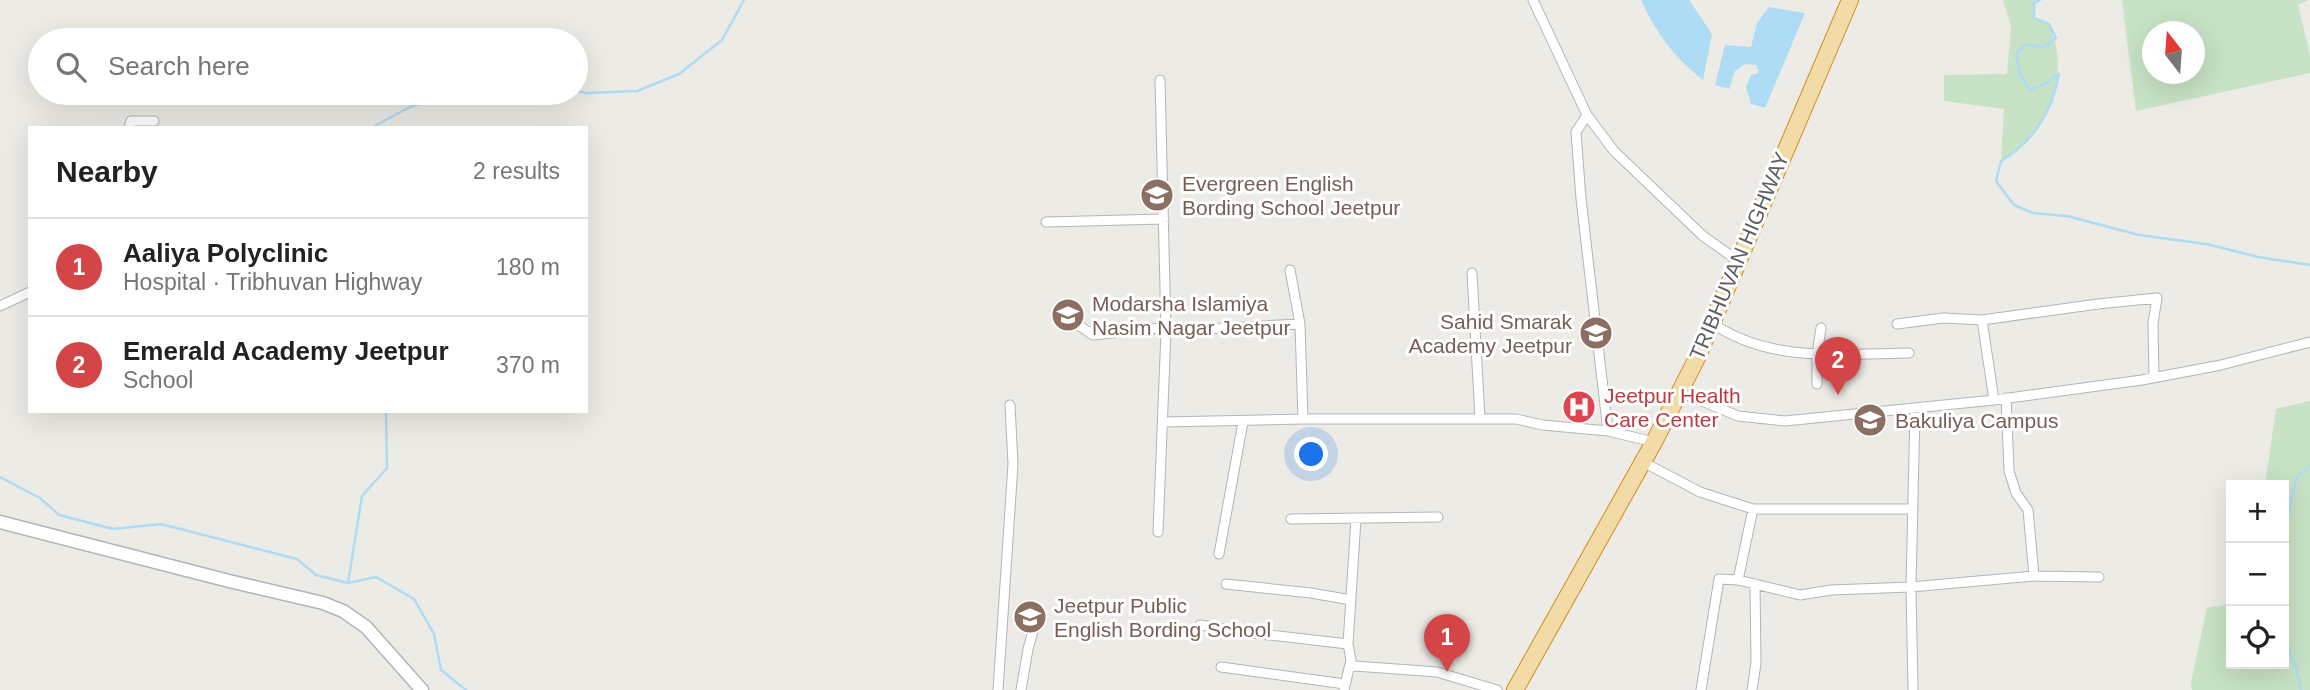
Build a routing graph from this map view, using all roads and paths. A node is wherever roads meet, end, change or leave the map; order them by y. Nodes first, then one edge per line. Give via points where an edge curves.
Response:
1 (1533, 0) edge
2 (1850, 0) edge
3 (1160, 80) dead end
4 (1587, 115) junction
5 (154, 121) dead end
6 (130, 126) edge
7 (1164, 219) junction
8 (1046, 222) dead end
9 (1737, 260) junction
10 (1290, 270) dead end
11 (1472, 273) dead end
12 (28, 293) edge
13 (0, 306) edge
14 (1982, 320) junction
15 (1074, 322) dead end
16 (1712, 323) junction
17 (1300, 324) junction
18 (1897, 324) dead end
19 (1821, 328) dead end
20 (1166, 331) junction
21 (2310, 342) edge
22 (1909, 353) dead end
23 (1817, 355) junction
24 (2154, 378) junction
25 (1817, 384) dead end
26 (1680, 392) junction
27 (2006, 398) junction
28 (1994, 400) junction
29 (1010, 405) dead end
30 (1915, 409) junction
31 (1303, 419) junction
32 (1480, 419) junction
33 (1163, 422) junction
34 (1243, 422) junction
35 (1608, 431) junction
36 (1654, 442) junction
37 (1643, 462) junction
38 (1754, 509) junction
39 (1913, 509) junction
40 (1438, 517) dead end
41 (1291, 519) dead end
42 (1356, 519) junction
43 (0, 522) edge
44 (1158, 533) dead end
45 (1219, 554) dead end
46 (2034, 576) junction
47 (2099, 577) dead end
48 (1738, 580) junction
49 (1226, 584) dead end
50 (1755, 584) junction
51 (1911, 587) junction
52 (1351, 600) junction
53 (1035, 624) dead end
54 (1200, 625) dead end
55 (1348, 644) junction
56 (1221, 667) dead end
57 (1349, 668) junction
58 (1345, 687) edge
59 (422, 690) edge
60 (998, 690) edge
61 (1021, 690) edge
62 (1497, 690) edge
63 (1515, 690) edge
64 (1701, 690) edge
65 (1752, 690) edge
66 (1913, 690) edge

1 - 4 street
2 - 9 highway, TRIBHUVAN HIGHWAY
3 - 7 street
4 - 9 street via 1614,150 1703,236
4 - 35 street via 1576,132
5 - 6 street via 131,121
7 - 8 street
7 - 20 street
9 - 16 highway, TRIBHUVAN HIGHWAY
10 - 17 street
11 - 32 street
12 - 13 street
14 - 18 street via 1943,318
14 - 24 street via 2157,298
14 - 28 street
15 - 20 street via 1093,335 1149,328
16 - 23 street via 1762,348
16 - 26 highway, TRIBHUVAN HIGHWAY
17 - 20 street
17 - 31 street
19 - 23 street
20 - 33 street
21 - 24 street
22 - 23 street
23 - 25 street
24 - 27 street
26 - 30 street via 1738,416 1785,421
26 - 36 highway, TRIBHUVAN HIGHWAY
27 - 28 street
27 - 46 street via 2009,471 2028,510
28 - 30 street
29 - 60 street via 1013,464
30 - 39 street
31 - 32 street
31 - 34 street
32 - 35 street
33 - 34 street
33 - 44 street
34 - 45 street
35 - 36 street
36 - 37 highway, TRIBHUVAN HIGHWAY
37 - 38 street via 1700,492
37 - 63 highway, TRIBHUVAN HIGHWAY
38 - 39 street
38 - 48 street
39 - 51 street
40 - 42 street
41 - 42 street
42 - 52 street
43 - 59 street via 333,607 366,627
46 - 47 street
46 - 51 street
48 - 50 street
48 - 64 street via 1719,579
49 - 52 street
50 - 51 street via 1800,595
50 - 65 street
51 - 66 street
52 - 55 street
53 - 61 street
54 - 55 street
55 - 57 street
56 - 58 street
57 - 58 street
57 - 62 street via 1437,672

